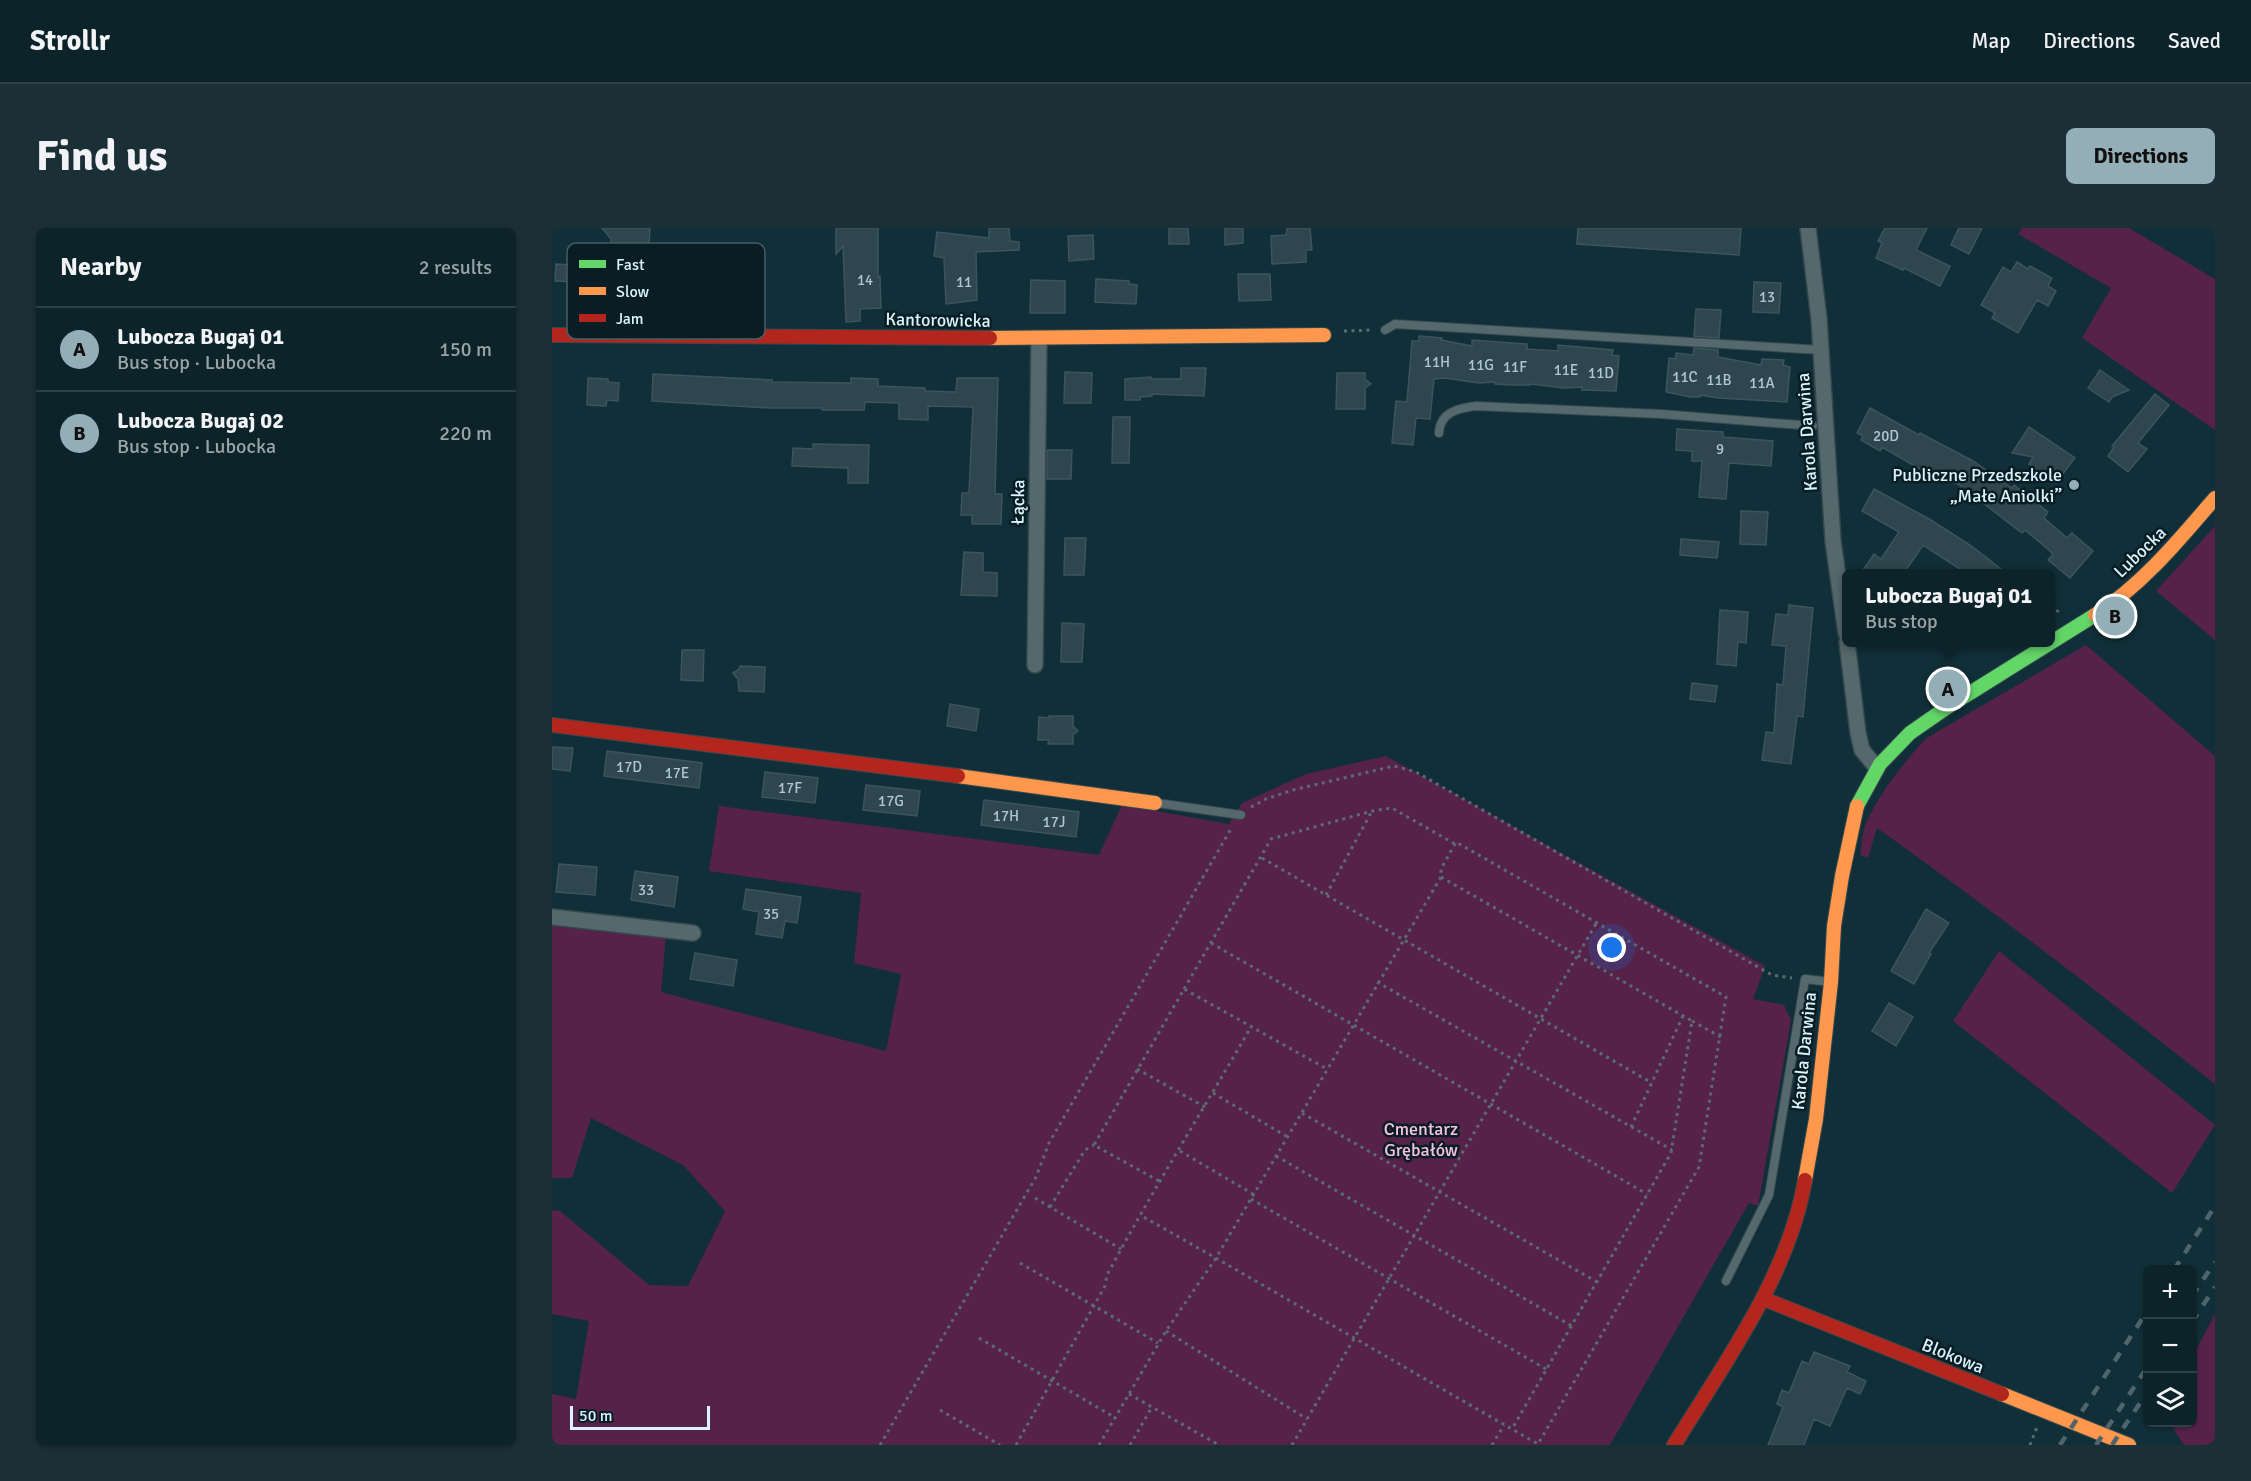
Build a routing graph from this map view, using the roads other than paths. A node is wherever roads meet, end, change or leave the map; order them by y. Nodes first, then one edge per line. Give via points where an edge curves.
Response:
1 (1808, 228) edge
2 (1382, 329) road end
3 (552, 335) edge
4 (567, 335) edge
5 (1324, 335) road end
6 (765, 336) edge
7 (1039, 339) junction
8 (1821, 350) junction
9 (1813, 426) dead end
10 (1438, 433) dead end
11 (2215, 498) edge
12 (1842, 604) edge
13 (2055, 640) edge
14 (1848, 647) edge
15 (2044, 647) edge
16 (1035, 665) dead end
17 (552, 725) edge
18 (1877, 768) junction
19 (1155, 802) joint
20 (1241, 815) road end
21 (552, 917) edge
22 (693, 933) dead end
23 (1831, 982) junction
24 (1726, 1281) dead end
25 (1764, 1299) junction
26 (1674, 1445) edge
27 (2129, 1445) edge

1 - 8 street, Karola Darwina
2 - 8 lane via 1395,324
3 - 4 street, Kantorowicka
5 - 7 street, Kantorowicka
6 - 7 street, Kantorowicka
7 - 16 street, Łącka
8 - 12 street, Karola Darwina via 1833,540
9 - 10 lane via 1673,414 1476,406 1458,408 1448,414
11 - 13 street, Lubocka via 2143,576 2106,608
14 - 18 street via 1862,750
15 - 18 street, Lubocka via 1946,708 1893,748
17 - 19 street
18 - 23 street, Karola Darwina via 1856,809 1848,842 1834,926
19 - 20 lane
21 - 22 street
23 - 24 lane via 1805,979 1769,1195
23 - 25 street, Karola Darwina via 1816,1119 1801,1205
25 - 26 street, Karola Darwina
25 - 27 street, Blokowa

